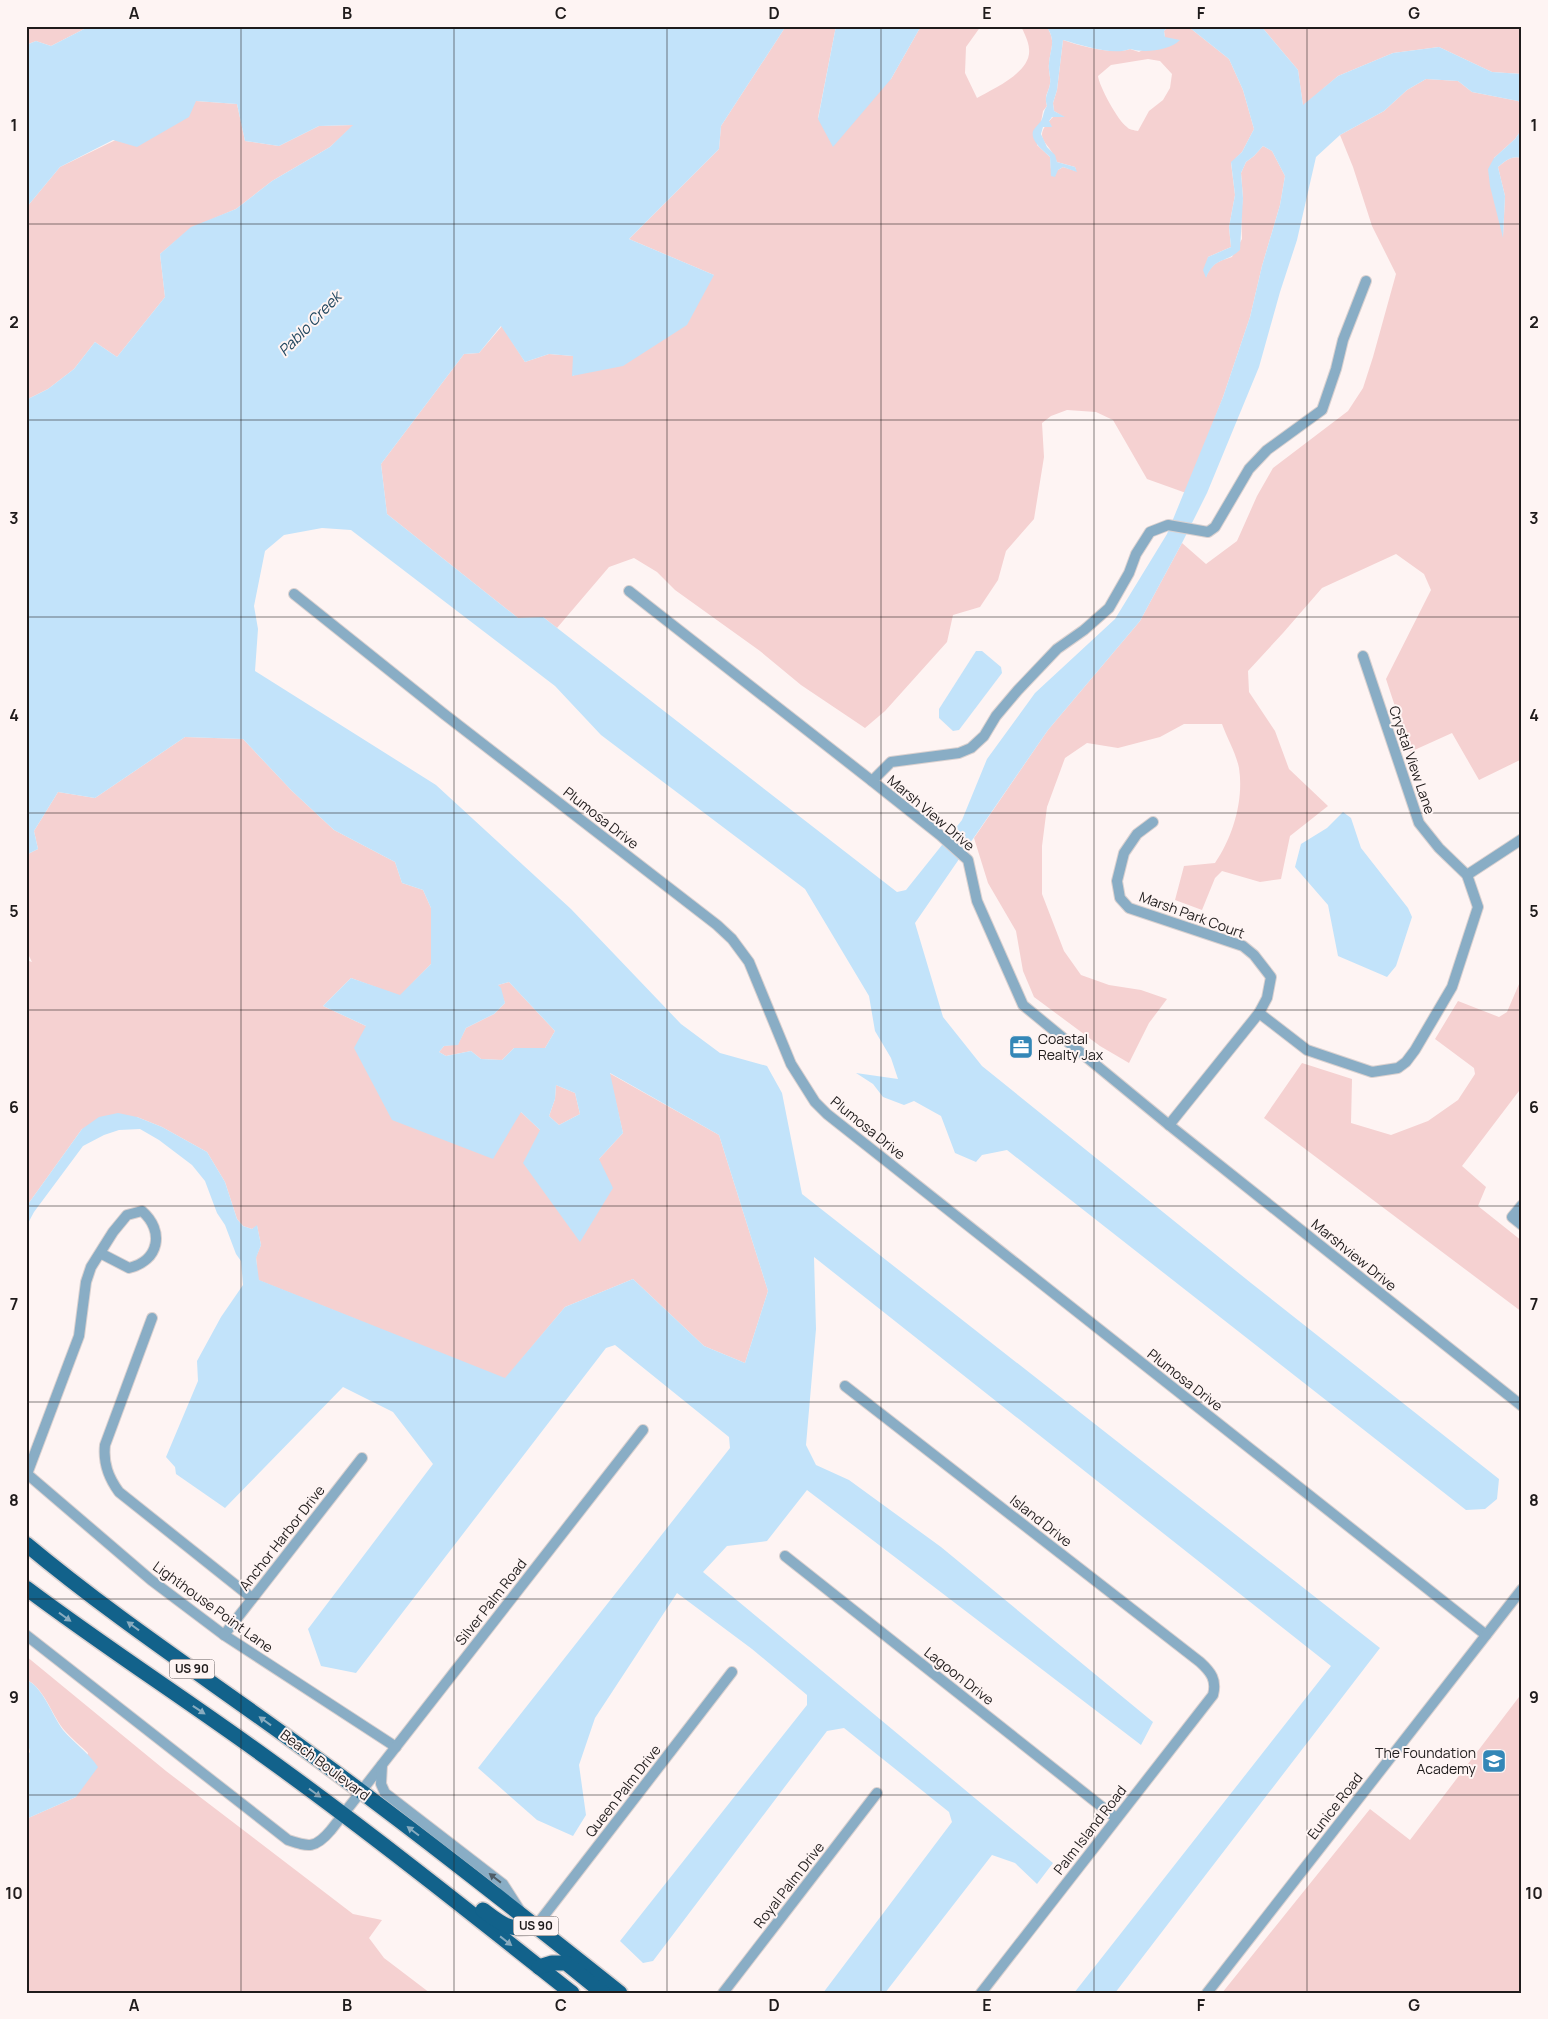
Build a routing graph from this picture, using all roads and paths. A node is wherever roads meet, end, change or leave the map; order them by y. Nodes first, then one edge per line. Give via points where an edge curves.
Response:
1 (1366, 281) dead end
2 (629, 591) dead end
3 (294, 594) dead end
4 (1363, 656) dead end
5 (872, 781) junction
6 (1153, 822) dead end
7 (1522, 839) edge
8 (1467, 875) junction
9 (1259, 1013) junction
10 (1169, 1126) junction
11 (1522, 1205) edge
12 (1522, 1224) edge
13 (100, 1253) junction
14 (152, 1318) dead end
15 (845, 1386) dead end
16 (1522, 1406) edge
17 (643, 1430) dead end
18 (362, 1458) dead end
19 (26, 1474) edge
20 (26, 1544) edge
21 (785, 1556) dead end
22 (26, 1588) edge
23 (1522, 1590) edge
24 (252, 1598) junction
25 (26, 1635) edge
26 (224, 1635) junction
27 (1486, 1635) junction
28 (732, 1672) dead end
29 (1215, 1682) joint
30 (396, 1747) junction
31 (382, 1764) junction
32 (361, 1791) junction
33 (877, 1793) dead end
34 (344, 1814) junction
35 (1116, 1818) junction
36 (383, 1844) junction
37 (530, 1921) junction
38 (539, 1967) junction
39 (572, 1993) edge
40 (602, 1993) edge
41 (620, 1993) edge
42 (722, 1993) edge
43 (980, 1993) edge
44 (1206, 1993) edge

1 - 5 street via 1343,340 1322,410 1267,450 1249,469 1215,527 1208,532 1168,525 1150,532 1109,608 1057,649 1018,690 984,736 971,748 959,753 891,762
2 - 5 street, Marsh View Drive
3 - 27 street, Plumosa Drive via 732,939 749,962 791,1064 807,1091 827,1114
4 - 8 street, Crystal View Lane via 1419,823
5 - 10 street, Marsh View Drive via 968,860 977,901 1023,1005
6 - 9 street, Marsh Park Court via 1137,834 1124,853 1117,882 1120,898 1129,908 1242,946 1271,977 1267,998
7 - 8 street
8 - 9 street, Crystal View Lane via 1478,907 1452,987 1415,1050 1398,1068 1372,1072 1307,1050
9 - 10 street, Marsh Park Court
10 - 16 street, Marshview Drive
11 - 12 street via 1512,1217
13 - 13 street, Lighthouse Point Lane via 127,1215 142,1211 149,1217 156,1243 145,1262 130,1268
13 - 19 street, Lighthouse Point Lane via 86,1282 79,1336
14 - 24 street via 105,1445 104,1457 110,1478 119,1492
15 - 29 street, Island Drive via 1200,1662
17 - 30 street, Silver Palm Road
18 - 24 street, Anchor Harbor Drive
19 - 26 street, Lighthouse Point Lane via 151,1580
32 -> 20 highway, Beach Boulevard / US 90
21 - 35 street, Lagoon Drive
22 -> 34 highway, US 90
23 - 27 street, Eunice Road
24 - 26 street, Anchor Harbor Drive
25 - 34 street, Silver Palm Road via 288,1840 308,1846 319,1842
26 - 30 street, Lighthouse Point Lane
27 - 44 street, Eunice Road
28 - 37 street, Queen Palm Drive
29 - 35 street, Palm Island Road via 1213,1695
30 - 31 street, Silver Palm Road
31 - 32 street, Silver Palm Road
37 -> 31 street via 503,1884 385,1793 381,1784
32 - 34 street, Silver Palm Road
37 -> 32 highway, Beach Boulevard / US 90
33 - 42 street, Royal Palm Drive
34 - 36 highway, US 90
35 - 43 street, Palm Island Road
36 - 37 highway via 412,1854 509,1928 521,1929
36 -> 38 highway, US 90
37 - 41 highway, Beach Boulevard / US 90
38 - 39 highway, US 90
38 - 40 highway via 566,1963

